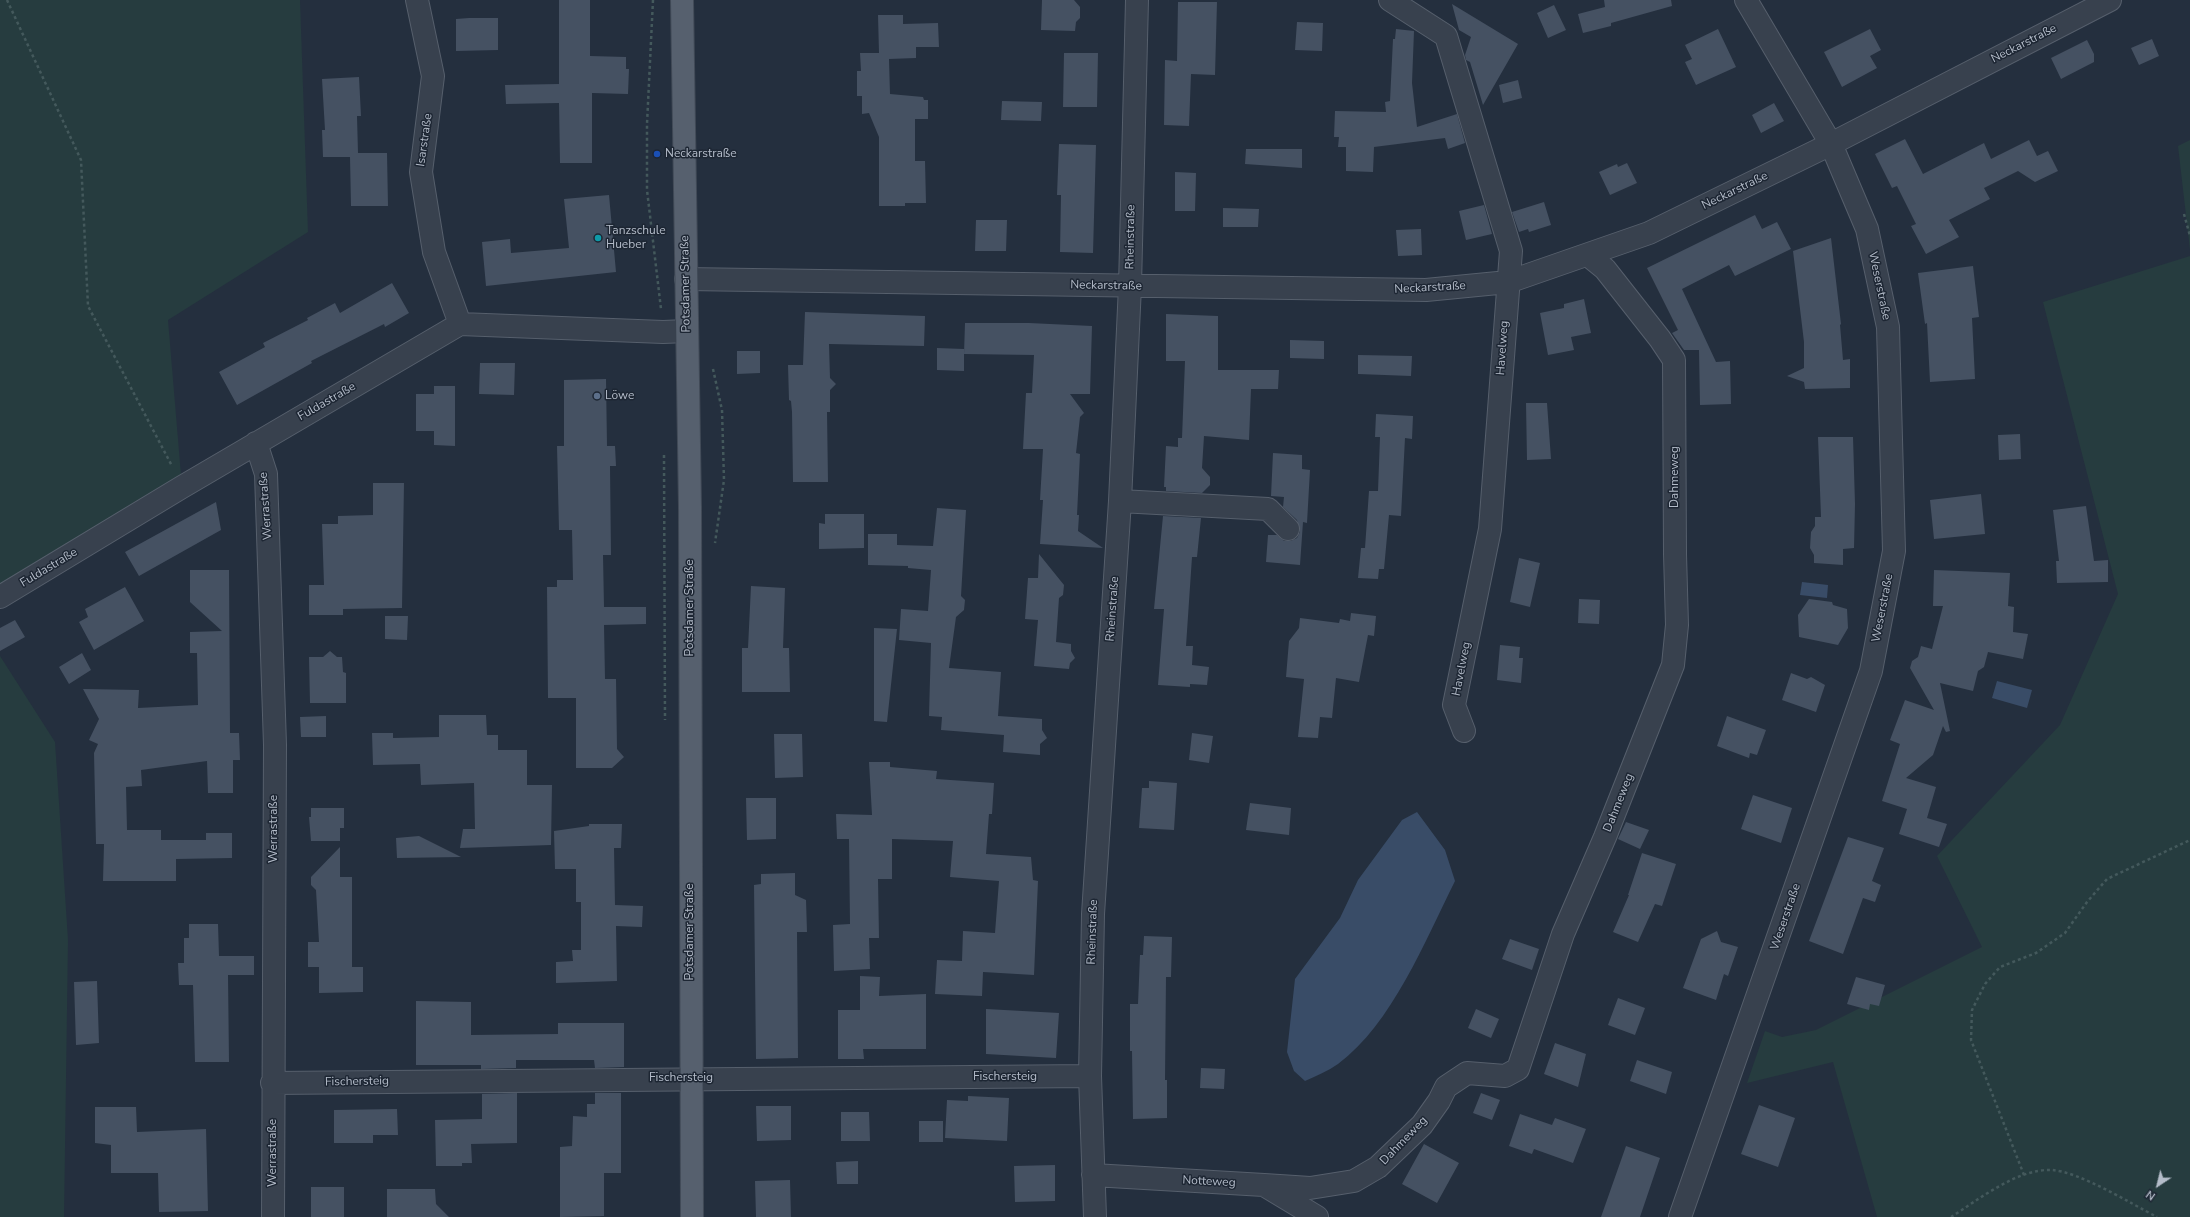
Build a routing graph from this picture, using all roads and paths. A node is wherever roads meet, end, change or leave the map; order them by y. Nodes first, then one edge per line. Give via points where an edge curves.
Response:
1 (7, 0) edge
2 (417, 0) edge
3 (652, 0) edge
4 (682, 0) edge
5 (1137, 0) edge
6 (1390, 0) edge
7 (1746, 0) edge
8 (2110, 0) edge
9 (1831, 144) junction
10 (2184, 214) dead end
11 (2190, 236) edge
12 (1589, 256) junction
13 (686, 279) junction
14 (1508, 282) junction
15 (1130, 286) junction
16 (460, 324) junction
17 (687, 331) junction
18 (663, 332) junction
19 (256, 443) junction
20 (664, 450) dead end
21 (182, 486) junction
22 (1120, 501) junction
23 (1288, 529) dead end
24 (0, 597) edge
25 (665, 724) dead end
26 (1464, 731) dead end
27 (2190, 840) edge
28 (1090, 1076) junction
29 (691, 1078) junction
30 (272, 1083) junction
31 (1093, 1175) junction
32 (2024, 1175) junction
33 (1264, 1185) junction
34 (273, 1217) edge
35 (692, 1217) edge
36 (1095, 1217) edge
37 (1317, 1217) edge
38 (1680, 1217) edge
39 (1951, 1217) edge
40 (2157, 1217) edge

1 - 21 path via 81,160 88,306
2 - 16 street, Isarstraße via 433,76 421,172 434,252
3 - 18 path via 647,190
4 - 13 main road, Potsdamer Straße
5 - 15 street, Rheinstraße
6 - 14 street, Havelweg via 1446,36 1511,251
7 - 9 street, Weserstraße
8 - 9 street, Neckarstraße
9 - 12 street, Neckarstraße via 1649,233
9 - 38 street, Weserstraße via 1867,229 1888,327 1894,551 1871,671
10 - 11 path
12 - 14 street, Neckarstraße
12 - 33 street, Dahmeweg via 1605,269 1674,360 1678,625 1673,665 1564,934 1518,1069 1505,1076 1467,1074 1446,1086 1422,1125 1378,1167 1354,1181 1310,1188
13 - 15 street, Neckarstraße
13 - 17 main road, Potsdamer Straße
14 - 15 street, Neckarstraße via 1426,290
14 - 26 street, Havelweg via 1490,529 1454,706
15 - 22 street, Rheinstraße
16 - 18 street
16 - 19 street, Fuldastraße
17 - 18 street
17 - 29 main road, Potsdamer Straße via 690,507
19 - 21 street, Fuldastraße
19 - 30 street, Werrastraße via 266,474 275,745
20 - 25 path
21 - 24 street, Fuldastraße
22 - 23 street via 1268,509
22 - 28 street, Rheinstraße via 1093,914
27 - 32 path via 2107,879 2065,933 2036,953 2000,967 1985,984 1972,1010 1971,1040
28 - 29 street, Fischersteig
28 - 31 street, Rheinstraße
29 - 30 street, Fischersteig
29 - 35 main road, Potsdamer Straße
30 - 34 street, Werrastraße
31 - 33 street, Notteweg
31 - 36 street, Rheinstraße
32 - 39 path via 2005,1183
32 - 40 path via 2052,1170 2079,1178
33 - 37 street, Notteweg

